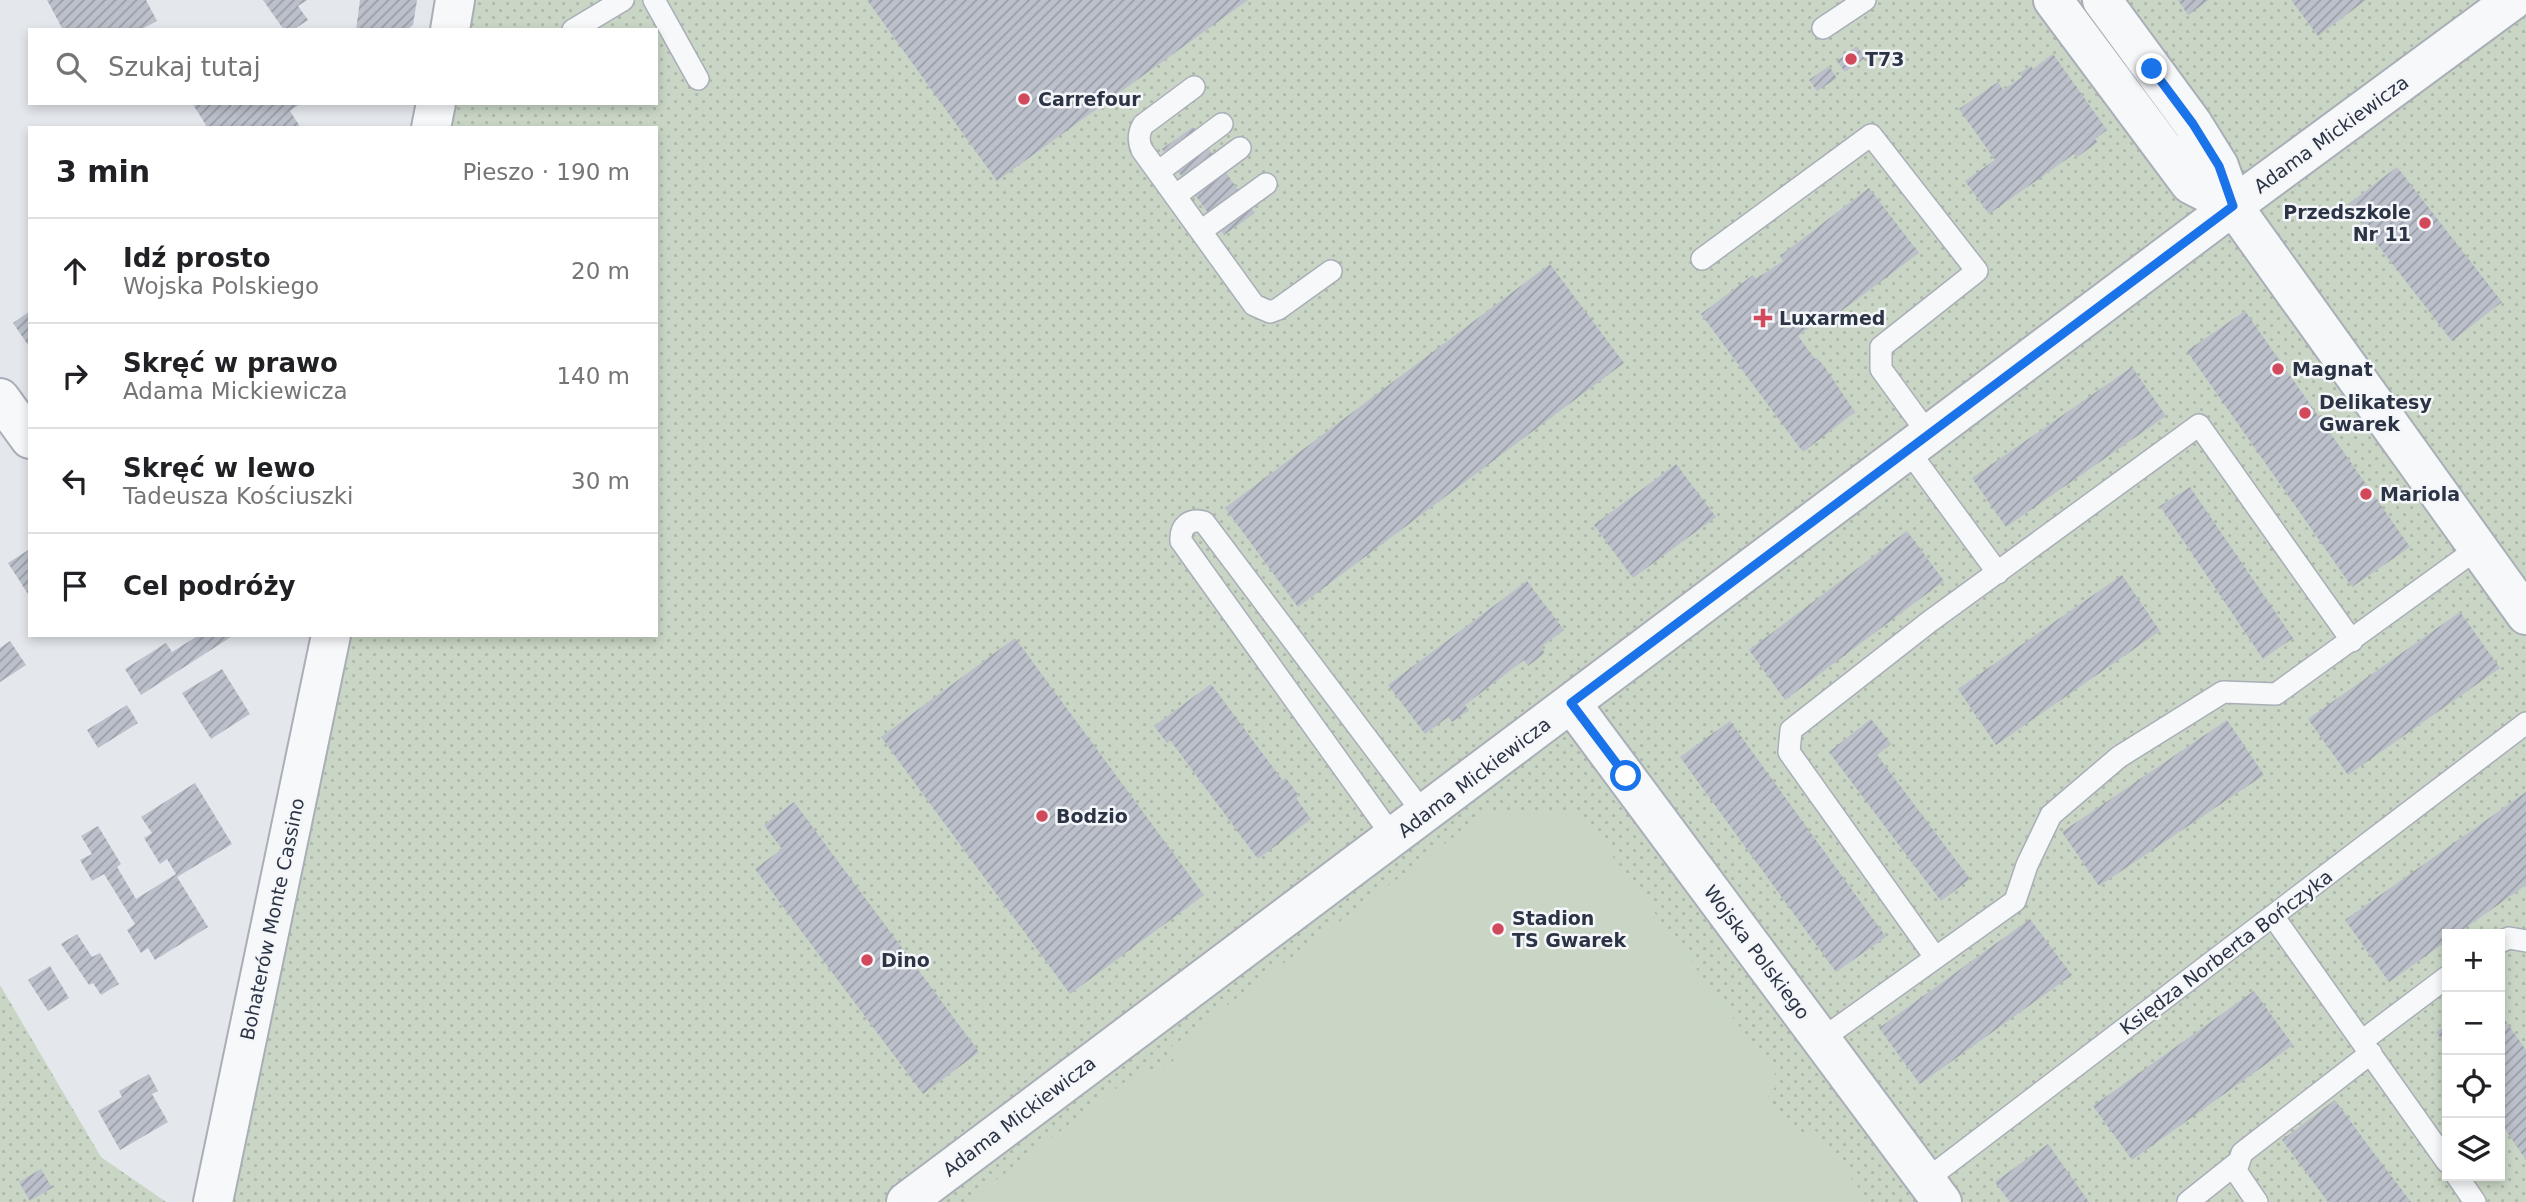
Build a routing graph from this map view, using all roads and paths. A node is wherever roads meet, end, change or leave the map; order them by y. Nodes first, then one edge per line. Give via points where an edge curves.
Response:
1 (455, 0) edge
2 (623, 0) edge
3 (654, 0) edge
4 (1865, 0) edge
5 (2053, 0) edge
6 (2102, 0) edge
7 (2513, 0) edge
8 (450, 28) edge
9 (576, 28) edge
10 (1823, 28) dead end
11 (698, 79) dead end
12 (1194, 87) dead end
13 (436, 105) edge
14 (1222, 124) dead end
15 (431, 126) edge
16 (1240, 148) dead end
17 (1158, 172) junction
18 (1266, 184) dead end
19 (1175, 196) junction
20 (2233, 206) junction
21 (1201, 231) junction
22 (1702, 259) dead end
23 (1332, 271) dead end
24 (0, 398) edge
25 (28, 436) edge
26 (1919, 443) junction
27 (2478, 548) junction
28 (1997, 573) junction
29 (2526, 615) edge
30 (331, 637) edge
31 (2352, 641) junction
32 (1571, 703) junction
33 (2526, 723) edge
34 (1424, 814) junction
35 (1393, 837) junction
36 (2273, 916) junction
37 (2505, 940) edge
38 (2526, 941) edge
39 (1935, 957) junction
40 (2442, 980) edge
41 (1822, 1040) junction
42 (2366, 1047) junction
43 (2442, 1155) edge
44 (2237, 1163) junction
45 (2460, 1181) edge
46 (1934, 1191) edge
47 (213, 1202) edge
48 (906, 1202) edge
49 (2188, 1202) edge
50 (2257, 1202) edge
51 (2475, 1202) edge

1 - 8 street
2 - 9 lane
3 - 11 lane
4 - 10 lane
5 - 20 street via 2190,184
6 - 20 street via 2193,124 2219,166
7 - 20 street, Adama Mickiewicza
12 - 17 lane via 1140,131 1142,150
13 - 15 street
14 - 17 lane
16 - 19 lane
17 - 19 lane
18 - 21 lane
19 - 21 lane
20 - 26 street, Adama Mickiewicza
20 - 27 street
21 - 23 lane via 1262,310 1278,309
22 - 26 lane via 1871,135 1977,271 1881,347 1881,369
24 - 25 street
26 - 28 lane
26 - 32 street, Adama Mickiewicza
27 - 29 street
27 - 31 lane
28 - 31 lane via 2199,425
28 - 39 lane via 1791,730 1789,751
30 - 47 street, Bohaterów Monte Cassino
31 - 39 lane via 2276,694 2223,692 2119,757 2051,815 2015,901
32 - 34 street, Adama Mickiewicza
32 - 41 street, Wojska Polskiego
33 - 36 lane, Księdza Norberta Bończyka
34 - 35 street, Adama Mickiewicza
34 - 35 lane via 1204,522 1186,524 1181,541
35 - 48 street, Adama Mickiewicza
36 - 42 lane
36 - 46 lane, Księdza Norberta Bończyka
37 - 38 lane
39 - 41 lane
40 - 42 lane
41 - 46 street, Wojska Polskiego
42 - 43 lane
42 - 44 lane via 2242,1153
44 - 49 lane
44 - 50 lane via 2236,1171
45 - 51 lane

